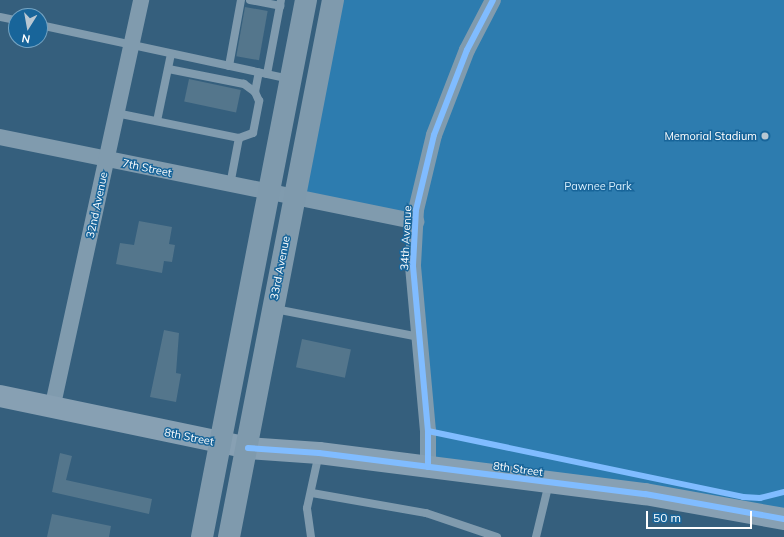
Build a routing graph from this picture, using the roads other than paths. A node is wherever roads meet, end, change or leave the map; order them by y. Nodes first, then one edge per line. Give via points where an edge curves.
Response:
1 (141, 0) edge
2 (241, 0) edge
3 (250, 0) edge
4 (306, 0) edge
5 (333, 0) edge
6 (492, 0) edge
7 (281, 3) edge
8 (48, 27) edge
9 (131, 45) junction
10 (171, 54) junction
11 (229, 66) junction
12 (168, 69) junction
13 (263, 73) junction
14 (290, 79) junction
15 (255, 92) junction
16 (116, 113) junction
17 (157, 121) junction
18 (0, 138) edge
19 (239, 138) junction
20 (106, 160) junction
21 (230, 185) junction
22 (268, 194) junction
23 (293, 199) junction
24 (416, 222) junction
25 (272, 309) junction
26 (419, 337) junction
27 (0, 396) edge
28 (52, 409) junction
29 (219, 443) junction
30 (248, 448) junction
31 (320, 453) junction
32 (428, 466) junction
33 (549, 483) junction
34 (312, 493) junction
35 (784, 519) edge
36 (202, 537) edge
37 (229, 537) edge
38 (311, 537) edge
39 (497, 537) edge
40 (536, 537) edge

1 - 9 street, 32nd Avenue
2 - 11 lane
3 - 7 lane
4 - 14 highway
5 - 23 highway, 33rd Avenue
6 - 24 street, 34th Avenue via 467,50 434,135
7 - 13 lane
8 - 9 lane
9 - 10 lane
9 - 16 street, 32nd Avenue
10 - 11 lane
10 - 12 lane
11 - 13 lane
12 - 15 lane via 244,84
12 - 17 lane
13 - 14 lane
13 - 15 lane
14 - 22 highway
15 - 19 lane via 259,101 253,133
16 - 17 lane
16 - 20 street, 32nd Avenue
17 - 19 lane
18 - 20 street, 7th Street
19 - 21 lane
20 - 21 street, 7th Street
20 - 28 street, 32nd Avenue
21 - 22 street, 7th Street
22 - 23 street, 7th Street
22 - 29 highway
23 - 24 street, 7th Street
23 - 25 highway, 33rd Avenue
24 - 26 street, 34th Avenue via 413,265
25 - 26 lane
25 - 30 highway, 33rd Avenue
26 - 32 street, 34th Avenue via 428,431
27 - 28 street, 8th Street
28 - 29 street, 8th Street
29 - 30 street, 8th Street
29 - 36 highway
30 - 31 street, 8th Street
30 - 37 highway, 33rd Avenue
31 - 32 street, 8th Street
31 - 34 lane
32 - 33 street, 8th Street
33 - 35 street, 8th Street via 645,494
33 - 40 lane
34 - 38 lane via 308,508
34 - 39 lane via 426,513

